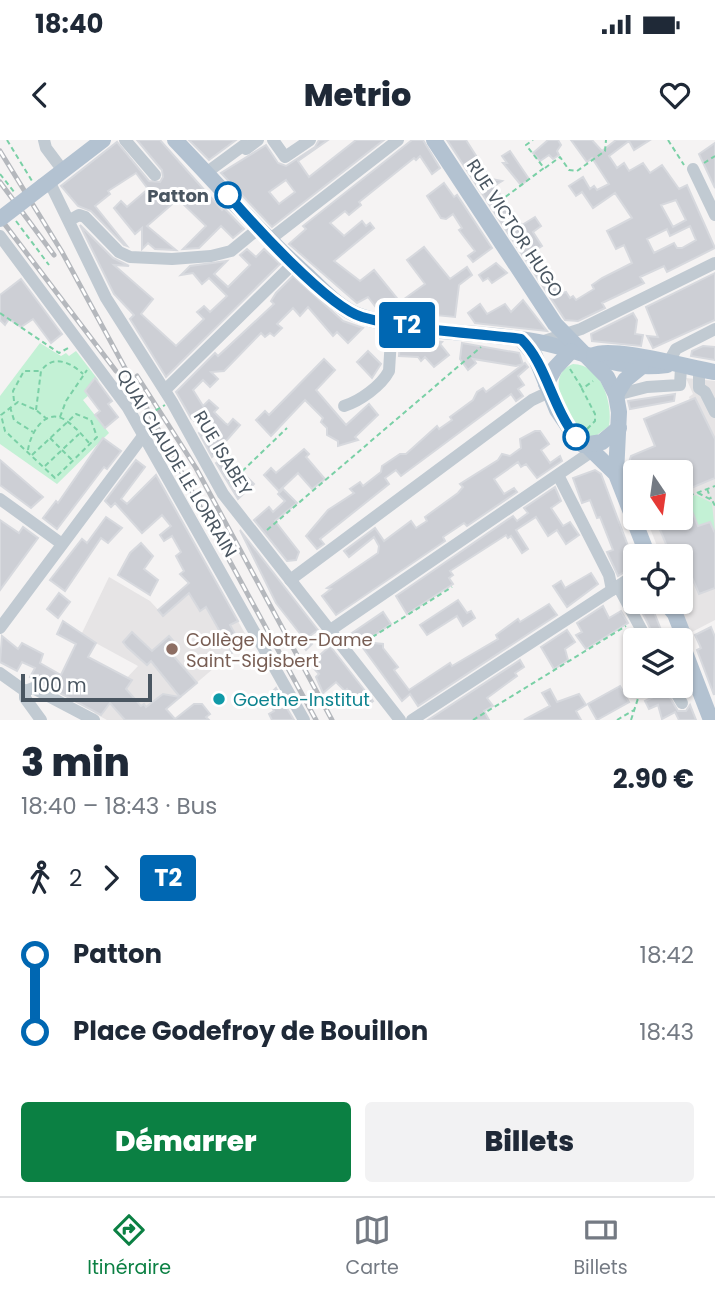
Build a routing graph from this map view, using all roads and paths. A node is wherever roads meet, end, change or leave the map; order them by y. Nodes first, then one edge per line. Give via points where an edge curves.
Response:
1 (7, 140) edge
2 (44, 140) edge
3 (103, 140) edge
4 (125, 140) edge
5 (175, 140) edge
6 (258, 140) edge
7 (273, 140) edge
8 (310, 140) edge
9 (398, 140) edge
10 (434, 140) edge
11 (533, 140) edge
12 (606, 140) edge
13 (668, 140) edge
14 (715, 156) edge
15 (58, 164) dead end
16 (544, 168) junction
17 (693, 170) junction
18 (206, 173) junction
19 (155, 176) dead end
20 (43, 185) junction
21 (482, 214) junction
22 (715, 215) edge
23 (8, 220) edge
24 (70, 220) junction
25 (263, 235) junction
26 (0, 236) edge
27 (715, 262) edge
28 (294, 264) junction
29 (49, 265) dead end
30 (0, 313) edge
31 (392, 322) junction
32 (715, 329) edge
33 (566, 334) junction
34 (521, 339) junction
35 (79, 340) junction
36 (539, 342) junction
37 (481, 346) dead end
38 (579, 356) junction
39 (96, 363) junction
40 (674, 366) junction
41 (645, 367) junction
42 (707, 370) edge
43 (41, 371) junction
44 (83, 374) junction
45 (599, 377) dead end
46 (647, 387) junction
47 (548, 388) junction
48 (582, 388) junction
49 (165, 390) junction
50 (616, 395) junction
51 (14, 402) junction
52 (165, 405) dead end
53 (9, 406) junction
54 (345, 407) dead end
55 (714, 409) edge
56 (36, 410) junction
57 (60, 417) junction
58 (47, 419) junction
59 (141, 419) dead end
60 (68, 422) junction
61 (287, 428) dead end
62 (619, 428) junction
63 (33, 432) junction
64 (80, 433) junction
65 (143, 436) junction
66 (49, 438) junction
67 (585, 444) junction
68 (91, 445) junction
69 (61, 450) junction
70 (27, 452) junction
71 (32, 455) junction
72 (73, 461) junction
73 (44, 467) junction
74 (615, 474) junction
75 (558, 475) junction
76 (226, 486) dead end
77 (715, 487) edge
78 (707, 489) junction
79 (697, 493) junction
80 (693, 494) edge
81 (0, 499) edge
82 (712, 500) junction
83 (715, 506) edge
84 (262, 534) dead end
85 (62, 544) junction
86 (643, 544) edge
87 (290, 580) junction
88 (623, 583) edge
89 (452, 587) dead end
90 (615, 588) junction
91 (636, 620) junction
92 (0, 628) edge
93 (640, 628) edge
94 (329, 631) junction
95 (354, 649) dead end
96 (0, 673) edge
97 (693, 678) edge
98 (25, 691) junction
99 (638, 698) edge
100 (679, 698) edge
101 (682, 704) dead end
102 (634, 710) junction
103 (41, 719) edge
104 (94, 720) edge
105 (304, 720) edge
106 (400, 720) edge
107 (412, 720) edge
108 (473, 720) edge
109 (617, 720) edge
110 (631, 720) edge
111 (711, 720) edge

1 - 20 path
2 - 15 street
3 - 20 main road
4 - 19 street
5 - 18 main road
6 - 18 street
7 - 8 street via 285,157
9 - 25 street
10 - 21 main road, RUE VICTOR HUGO
11 - 16 path via 526,145
12 - 16 path via 605,151 577,171 569,170 560,157
13 - 17 path via 688,172
14 - 17 path
16 - 21 path
17 - 22 street
18 - 25 main road
20 - 23 main road, bridge
20 - 24 street, RUE ISABEY
21 - 33 main road, RUE VICTOR HUGO
23 - 29 path
24 - 25 street via 82,215 130,257 185,259 228,252
24 - 49 street, RUE ISABEY via 110,306
25 - 28 main road
26 - 35 street, QUAI CLAUDE LE LORRAIN
27 - 33 street
28 - 31 main road via 345,309
28 - 49 street
30 - 35 path via 59,353
31 - 34 main road
31 - 54 street via 389,371
32 - 40 street via 676,349
33 - 36 street
33 - 38 main road, RUE VICTOR HUGO
34 - 36 main road
34 - 47 main road via 535,356
35 - 39 street, QUAI CLAUDE LE LORRAIN
36 - 38 main road
37 - 84 path
38 - 40 main road via 601,351
38 - 41 main road
38 - 47 main road via 555,368
38 - 48 path
38 - 50 main road, RUE VICTOR HUGO via 607,377
39 - 44 path
39 - 65 street, QUAI CLAUDE LE LORRAIN
40 - 41 main road
40 - 42 main road
40 - 46 street via 680,385
41 - 46 street
41 - 50 main road via 625,380
42 - 55 street via 699,388
43 - 44 path via 54,362 70,361
43 - 51 path via 24,371 13,391
43 - 56 path
44 - 57 path
45 - 48 path
46 - 50 street
47 - 67 main road via 565,422
47 - 87 street
48 - 67 path via 595,418
49 - 87 street, RUE ISABEY via 223,494
50 - 62 main road
51 - 53 path
51 - 56 path
52 - 59 path, bridge
53 - 63 path via 14,420
53 - 70 path via 1,415 3,427
56 - 58 path
57 - 58 path
57 - 60 path
58 - 63 path
60 - 64 path
60 - 66 path
60 - 68 path via 80,414 92,420 97,437
61 - 76 path
62 - 67 main road via 602,442
62 - 74 main road
63 - 70 path
64 - 68 path
64 - 69 path
65 - 85 street
65 - 105 street, QUAI CLAUDE LE LORRAIN
66 - 69 path
66 - 71 path
67 - 74 main road
67 - 75 street
68 - 72 path
69 - 72 path
69 - 73 path
70 - 71 path
71 - 73 path
72 - 73 path via 55,478
74 - 86 main road
75 - 90 street
75 - 94 street
77 - 78 path
78 - 79 path
78 - 82 path
79 - 80 path
79 - 82 path
81 - 85 street
82 - 83 path
85 - 92 street
87 - 94 street, RUE ISABEY
88 - 90 street
89 - 95 path
90 - 91 street
90 - 107 street
91 - 93 street
91 - 108 path
94 - 106 street, RUE ISABEY
96 - 98 street
97 - 111 main road
98 - 103 street
98 - 104 street via 33,688
99 - 102 path
100 - 101 street
102 - 109 path
102 - 110 path

